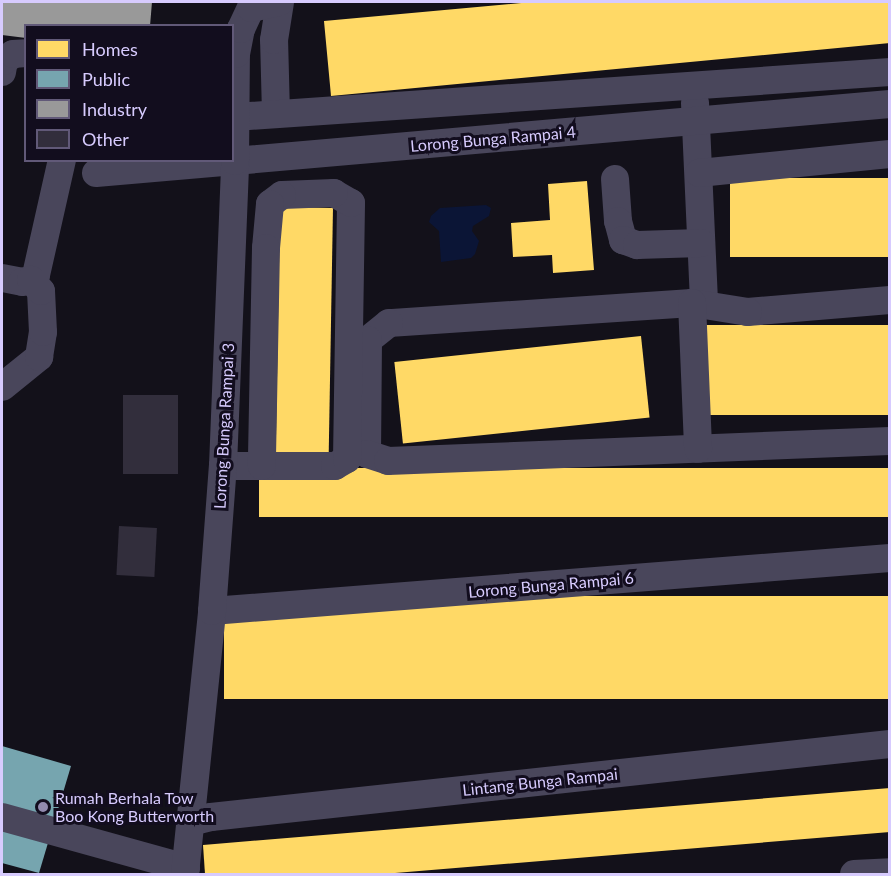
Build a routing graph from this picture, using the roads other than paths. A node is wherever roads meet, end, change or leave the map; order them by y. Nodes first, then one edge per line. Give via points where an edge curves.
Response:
1 (280, 2) edge
2 (24, 53) edge
3 (2, 72) edge
4 (890, 72) edge
5 (694, 86) junction
6 (890, 104) edge
7 (276, 114) junction
8 (235, 117) junction
9 (696, 121) junction
10 (890, 154) edge
11 (235, 161) junction
12 (62, 162) edge
13 (223, 162) edge
14 (96, 173) dead end
15 (699, 173) junction
16 (615, 179) dead end
17 (701, 243) junction
18 (18, 280) edge
19 (890, 300) edge
20 (698, 303) junction
21 (2, 387) edge
22 (890, 441) edge
23 (699, 449) junction
24 (223, 466) junction
25 (262, 466) junction
26 (890, 558) edge
27 (212, 611) junction
28 (890, 744) edge
29 (2, 817) edge
30 (191, 822) junction
31 (186, 871) edge
32 (890, 872) edge
33 (854, 874) edge

1 - 7 street via 274,40
1 - 8 street, Lorong Bunga Rampai 3 via 251,8 241,29 236,54
2 - 3 street via 13,54 4,61
4 - 5 street
5 - 7 street
5 - 9 street
6 - 9 street, Lorong Bunga Rampai 4
7 - 8 street
8 - 11 street, Lorong Bunga Rampai 3
9 - 11 street, Lorong Bunga Rampai 4
9 - 15 street
10 - 15 street
11 - 24 street, Lorong Bunga Rampai 3
12 - 18 street via 36,275
13 - 14 street, Lorong Bunga Rampai 4
15 - 17 street
16 - 17 street via 623,240 637,245
17 - 20 street
18 - 21 street via 41,291 43,332 39,357
19 - 20 street via 748,312
20 - 23 street
20 - 23 street via 389,322 368,340 367,454 388,461
22 - 23 street
24 - 25 street
24 - 27 street, Lorong Bunga Rampai 3
25 - 25 street via 335,466 347,459 351,203 334,193 282,195 270,204
26 - 27 street, Lorong Bunga Rampai 6
27 - 30 street, Lorong Bunga Rampai 3
28 - 30 street, Lintang Bunga Rampai
29 - 31 street
30 - 31 street, Lorong Bunga Rampai 3
32 - 33 street

